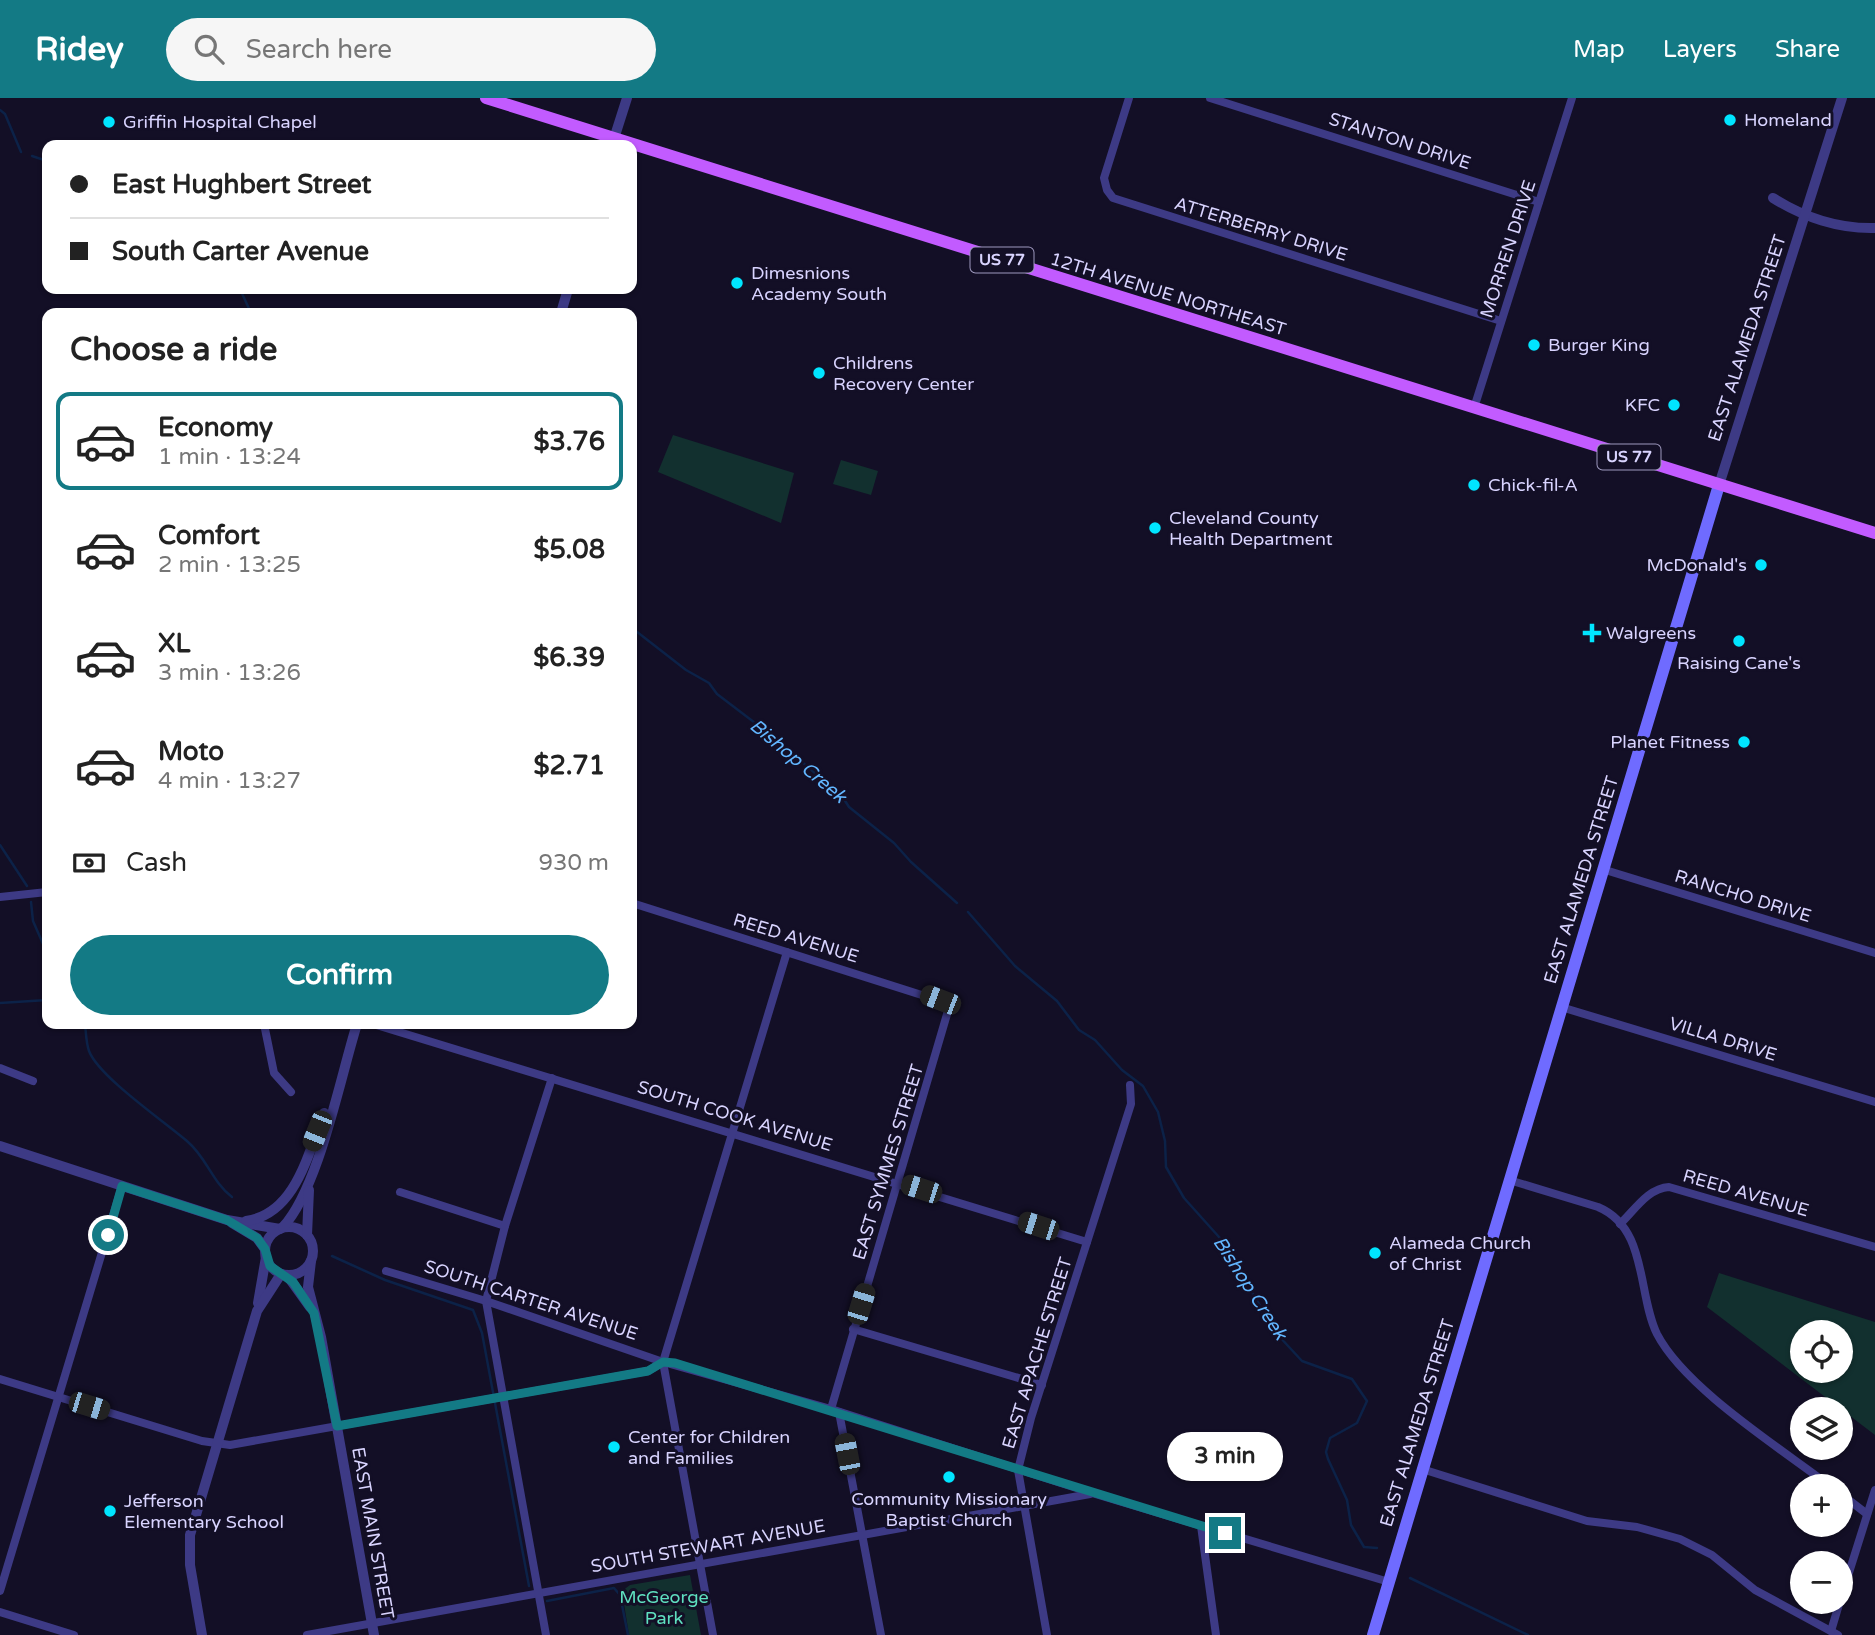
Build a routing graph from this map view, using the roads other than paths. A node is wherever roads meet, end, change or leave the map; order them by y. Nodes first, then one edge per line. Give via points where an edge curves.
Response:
1 (486, 98) edge
2 (627, 98) edge
3 (1129, 98) edge
4 (1210, 98) edge
5 (1572, 98) edge
6 (1842, 98) edge
7 (607, 140) edge
8 (614, 140) edge
9 (637, 149) edge
10 (1773, 198) dead end
11 (1539, 202) junction
12 (1806, 214) junction
13 (1875, 228) edge
14 (1502, 321) junction
15 (1474, 408) junction
16 (1719, 485) junction
17 (1875, 533) edge
18 (1602, 869) junction
19 (42, 893) edge
20 (0, 897) edge
21 (637, 905) edge
22 (787, 952) junction
23 (1875, 953) edge
24 (950, 1004) joint
25 (1561, 1007) junction
26 (265, 1029) edge
27 (355, 1029) edge
28 (390, 1029) edge
29 (344, 1065) junction
30 (0, 1068) edge
31 (552, 1078) junction
32 (33, 1081) dead end
33 (1130, 1085) dead end
34 (291, 1092) dead end
35 (1875, 1102) edge
36 (732, 1131) junction
37 (0, 1146) edge
38 (1509, 1180) junction
39 (310, 1181) junction
40 (898, 1182) junction
41 (122, 1186) junction
42 (400, 1192) dead end
43 (227, 1220) junction
44 (241, 1222) junction
45 (1620, 1224) junction
46 (505, 1226) junction
47 (282, 1228) junction
48 (307, 1235) junction
49 (1087, 1242) junction
50 (1875, 1247) edge
51 (265, 1253) junction
52 (311, 1261) junction
53 (386, 1271) dead end
54 (284, 1275) junction
55 (486, 1301) junction
56 (257, 1311) junction
57 (314, 1313) junction
58 (853, 1329) junction
59 (663, 1362) junction
60 (0, 1379) edge
61 (1042, 1385) junction
62 (59, 1397) junction
63 (501, 1397) junction
64 (835, 1411) junction
65 (337, 1426) junction
66 (216, 1444) junction
67 (1018, 1469) junction
68 (1422, 1469) junction
69 (1814, 1474) edge
70 (1875, 1490) edge
71 (1092, 1493) junction
72 (1853, 1503) edge
73 (1023, 1506) junction
74 (1867, 1514) junction
75 (1201, 1526) junction
76 (862, 1534) junction
77 (1853, 1560) edge
78 (699, 1564) junction
79 (1389, 1582) junction
80 (0, 1591) edge
81 (540, 1593) junction
82 (0, 1612) edge
83 (1838, 1614) edge
84 (373, 1629) edge
85 (1835, 1633) edge
86 (74, 1635) edge
87 (202, 1635) edge
88 (307, 1635) edge
89 (546, 1635) edge
90 (713, 1635) edge
91 (881, 1635) edge
92 (1047, 1635) edge
93 (1216, 1635) edge
94 (1373, 1635) edge

1 - 7 main road, 12TH AVENUE NORTHEAST / US 77
2 - 8 street
3 - 14 street, ATTERBERRY DRIVE via 1104,178 1113,198
4 - 11 street, STANTON DRIVE
5 - 11 street, MORREN DRIVE
6 - 12 street, EAST ALAMEDA STREET
9 - 15 main road, 12TH AVENUE NORTHEAST / US 77
10 - 12 street
11 - 14 street, MORREN DRIVE
12 - 13 street via 1849,229
12 - 16 street, EAST ALAMEDA STREET
14 - 15 street, MORREN DRIVE
15 - 16 main road, 12TH AVENUE NORTHEAST / US 77
16 - 17 main road, US 77
16 - 18 main road, EAST ALAMEDA STREET
18 - 23 street, RANCHO DRIVE
18 - 25 main road, EAST ALAMEDA STREET
19 - 20 street
21 - 22 street, REED AVENUE
22 - 24 street, REED AVENUE
22 - 36 street
24 - 40 street, EAST SYMMES STREET
25 - 35 street, VILLA DRIVE
25 - 38 main road, EAST ALAMEDA STREET
26 - 34 street via 274,1073
27 - 29 street
28 - 31 street, SOUTH COOK AVENUE
29 - 39 street
29 - 44 street via 290,1193 267,1215
30 - 32 street
31 - 36 street, SOUTH COOK AVENUE
31 - 46 street
33 - 49 street, EAST APACHE STREET via 1131,1104
36 - 40 street, SOUTH COOK AVENUE
36 - 59 street
37 - 41 street
38 - 45 street via 1598,1207
38 - 68 main road, EAST ALAMEDA STREET
39 - 47 street via 297,1210
39 - 48 street
40 - 49 street, SOUTH COOK AVENUE
40 - 58 street, EAST SYMMES STREET
41 - 43 street
41 - 62 street
42 - 46 street
43 - 44 street
43 - 51 street via 257,1238
44 - 47 street
45 - 50 street, REED AVENUE via 1657,1189 1669,1187
45 - 69 street via 1637,1253 1649,1313 1679,1366
46 - 55 street
47 - 48 street via 293,1227
47 - 51 street via 267,1241
48 - 52 street via 313,1247
49 - 61 street, EAST APACHE STREET
51 - 54 street via 270,1266
51 - 56 street
52 - 54 street via 297,1274
52 - 57 street, EAST MAIN STREET via 308,1287
53 - 55 street, SOUTH CARTER AVENUE
54 - 56 street
54 - 57 street, EAST MAIN STREET
55 - 59 street, SOUTH CARTER AVENUE
55 - 63 street
56 - 66 street
57 - 65 street, EAST MAIN STREET
58 - 61 street
58 - 64 street, EAST SYMMES STREET
59 - 63 street via 648,1371
59 - 64 street, SOUTH CARTER AVENUE
59 - 78 street
60 - 62 street
61 - 67 street, EAST APACHE STREET
62 - 66 street
62 - 80 street
63 - 65 street
63 - 81 street
64 - 67 street, SOUTH CARTER AVENUE
64 - 76 street, EAST SYMMES STREET
65 - 66 street
65 - 84 street, EAST MAIN STREET
66 - 87 street via 190,1535 190,1565
67 - 71 street, SOUTH CARTER AVENUE
67 - 73 street, EAST APACHE STREET
68 - 79 main road, EAST ALAMEDA STREET
68 - 85 street via 1587,1521 1637,1527 1679,1539 1712,1555 1755,1590
70 - 74 street
71 - 73 street, SOUTH STEWART AVENUE
71 - 75 street, SOUTH CARTER AVENUE
72 - 74 street
73 - 76 street, SOUTH STEWART AVENUE
73 - 92 street, EAST APACHE STREET
74 - 77 street
75 - 79 street, SOUTH CARTER AVENUE
75 - 93 street
76 - 78 street, SOUTH STEWART AVENUE
76 - 91 street, EAST SYMMES STREET
78 - 81 street, SOUTH STEWART AVENUE
78 - 90 street
79 - 94 main road, EAST ALAMEDA STREET
81 - 84 street, SOUTH STEWART AVENUE
81 - 89 street
82 - 86 street
83 - 85 street
84 - 88 street, SOUTH STEWART AVENUE

